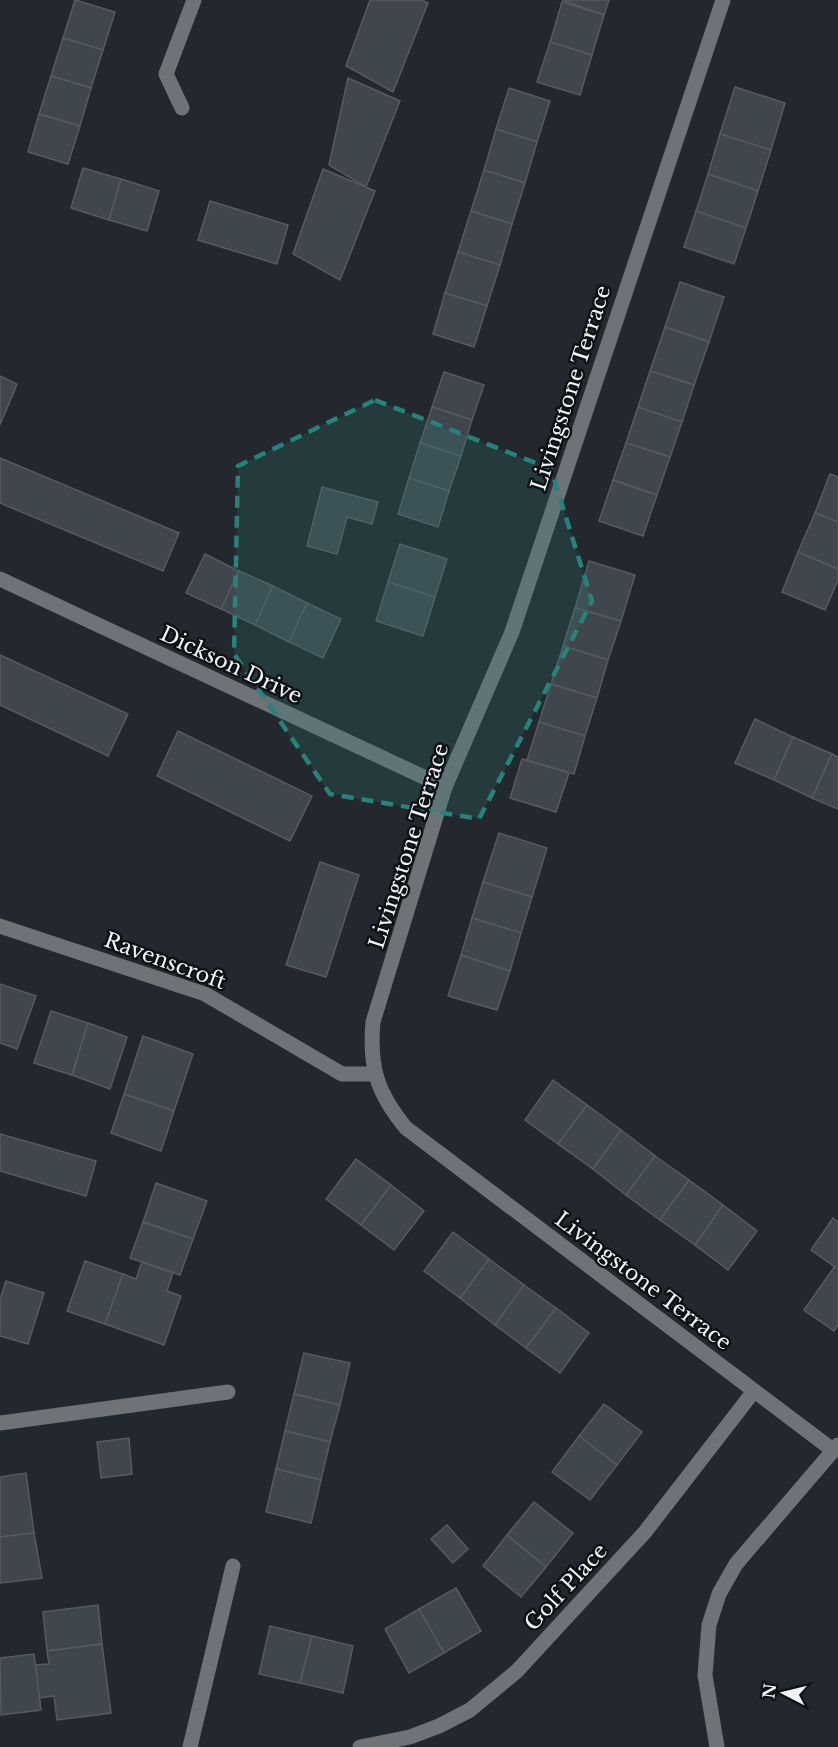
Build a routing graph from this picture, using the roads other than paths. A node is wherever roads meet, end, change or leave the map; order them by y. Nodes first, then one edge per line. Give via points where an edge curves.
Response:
1 (194, 0) edge
2 (723, 0) edge
3 (182, 108) dead end
4 (0, 579) edge
5 (446, 787) junction
6 (0, 926) edge
7 (374, 1074) junction
8 (754, 1391) junction
9 (228, 1392) dead end
10 (0, 1423) edge
11 (836, 1448) edge
12 (233, 1566) dead end
13 (190, 1747) edge
14 (360, 1747) edge
15 (717, 1747) edge

1 - 3 street via 166,74
2 - 5 street, Livingstone Terrace via 512,632
4 - 5 street, Dickson Drive
5 - 7 street, Livingstone Terrace via 373,1022
6 - 7 street, Ravenscroft via 205,994 342,1074
7 - 8 street, Livingstone Terrace via 393,1114 406,1128
8 - 11 street, Livingstone Terrace
8 - 14 street, Golf Place via 645,1532 517,1671 470,1710 439,1726 410,1737
9 - 10 street
11 - 15 street via 736,1564 718,1594 709,1625 705,1675
12 - 13 street

